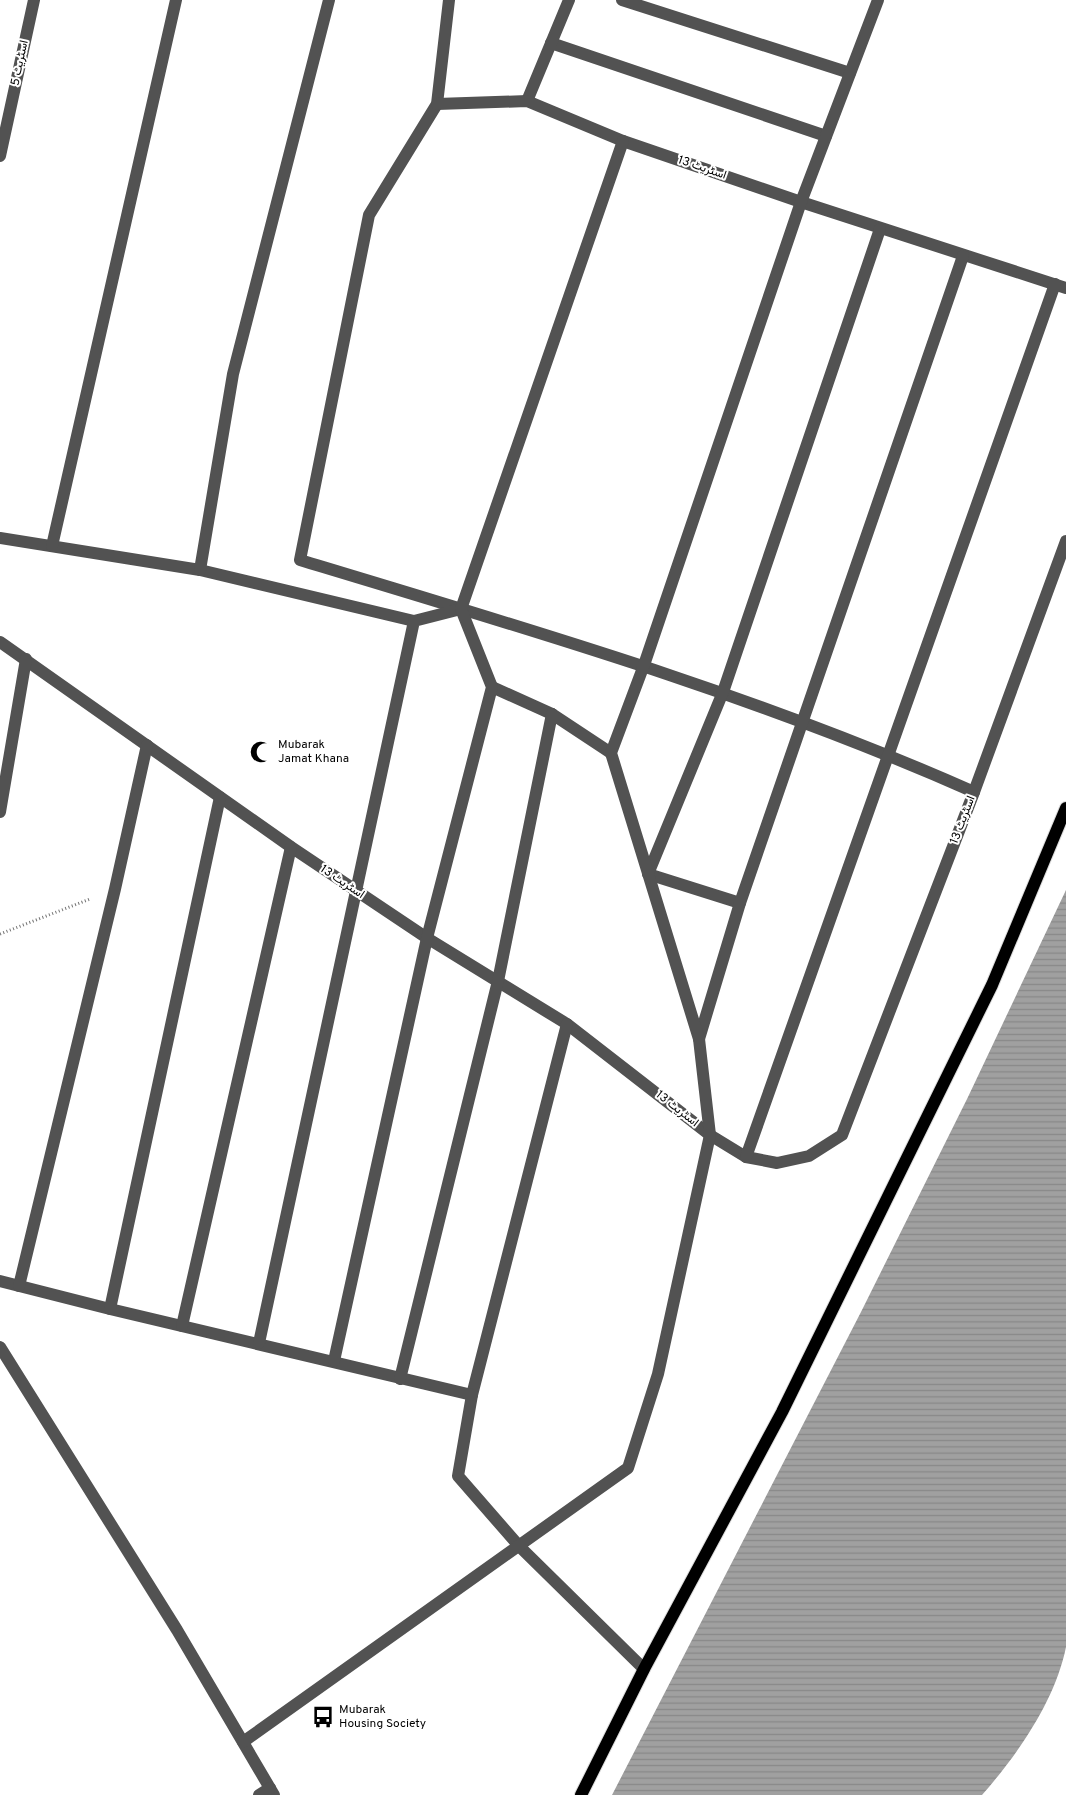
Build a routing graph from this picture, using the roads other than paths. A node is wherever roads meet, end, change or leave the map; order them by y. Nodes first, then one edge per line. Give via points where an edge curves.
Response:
1 (34, 0) edge
2 (176, 0) edge
3 (329, 0) edge
4 (449, 0) edge
5 (569, 0) edge
6 (622, 0) edge
7 (878, 0) edge
8 (551, 42) junction
9 (850, 73) junction
10 (527, 101) junction
11 (437, 104) junction
12 (826, 136) junction
13 (623, 141) junction
14 (0, 156) edge
15 (801, 202) junction
16 (880, 228) junction
17 (963, 256) junction
18 (1061, 286) edge
19 (0, 538) edge
20 (1066, 541) edge
21 (52, 546) junction
22 (200, 570) junction
23 (461, 609) junction
24 (414, 621) junction
25 (0, 642) edge
26 (26, 659) junction
27 (644, 665) junction
28 (492, 687) junction
29 (723, 692) junction
30 (552, 714) junction
31 (803, 721) junction
32 (146, 745) junction
33 (611, 753) junction
34 (888, 754) junction
35 (974, 792) junction
36 (220, 797) junction
37 (1066, 808) edge
38 (0, 812) edge
39 (290, 847) junction
40 (648, 874) junction
41 (357, 891) junction
42 (740, 903) junction
43 (426, 938) junction
44 (498, 981) junction
45 (567, 1024) junction
46 (699, 1039) junction
47 (710, 1135) junction
48 (746, 1157) junction
49 (0, 1281) edge
50 (19, 1286) junction
51 (110, 1310) junction
52 (182, 1326) junction
53 (259, 1344) junction
54 (0, 1347) edge
55 (334, 1361) junction
56 (400, 1379) junction
57 (472, 1395) junction
58 (519, 1546) junction
59 (644, 1669) junction
60 (243, 1742) junction
61 (268, 1793) edge
62 (581, 1795) edge

1 - 14 street, اسٹریٹ 5
2 - 21 street
3 - 22 street via 233,374
4 - 11 street
5 - 8 street
6 - 9 street
7 - 9 street
8 - 10 street
8 - 12 street
9 - 12 street
10 - 11 street, اسٹریٹ 13
10 - 13 street, اسٹریٹ 13
11 - 23 street via 369,214 300,560
12 - 15 street
13 - 15 street, اسٹریٹ 13
13 - 23 street
15 - 16 street, اسٹریٹ 13
15 - 27 street
16 - 17 street, اسٹریٹ 13
16 - 29 street
17 - 18 street, اسٹریٹ 13
17 - 31 street
18 - 34 street
19 - 21 street
20 - 35 street, اسٹریٹ 13
21 - 22 street
22 - 24 street
23 - 24 street
23 - 27 street
23 - 28 street
24 - 41 street
25 - 26 street, اسٹریٹ 13
26 - 32 street, اسٹریٹ 13
26 - 38 street
27 - 29 street
27 - 33 street
28 - 30 street
28 - 43 street
29 - 31 street
29 - 40 street
30 - 33 street
30 - 44 street
31 - 34 street
31 - 42 street
32 - 36 street, اسٹریٹ 13
32 - 50 street via 115,889
33 - 40 street
34 - 35 street
34 - 48 street
35 - 48 street, اسٹریٹ 13 via 842,1135 809,1156 793,1160 777,1163
36 - 39 street, اسٹریٹ 13
36 - 51 street
37 - 59 main road via 992,985 796,1386
39 - 41 street, اسٹریٹ 13
39 - 52 street
40 - 42 street
40 - 46 street
41 - 43 street, اسٹریٹ 13
41 - 53 street
42 - 46 street
43 - 44 street, اسٹریٹ 13
43 - 55 street
44 - 45 street, اسٹریٹ 13
44 - 56 street
45 - 47 street, اسٹریٹ 13
45 - 57 street
46 - 47 street
47 - 48 street, اسٹریٹ 13
47 - 58 street via 658,1374 628,1468
49 - 50 street
50 - 51 street
51 - 52 street
52 - 53 street
53 - 55 street
54 - 60 street
55 - 56 street
56 - 57 street
57 - 58 street via 458,1476
58 - 59 street
58 - 60 street
59 - 62 main road
60 - 61 street

